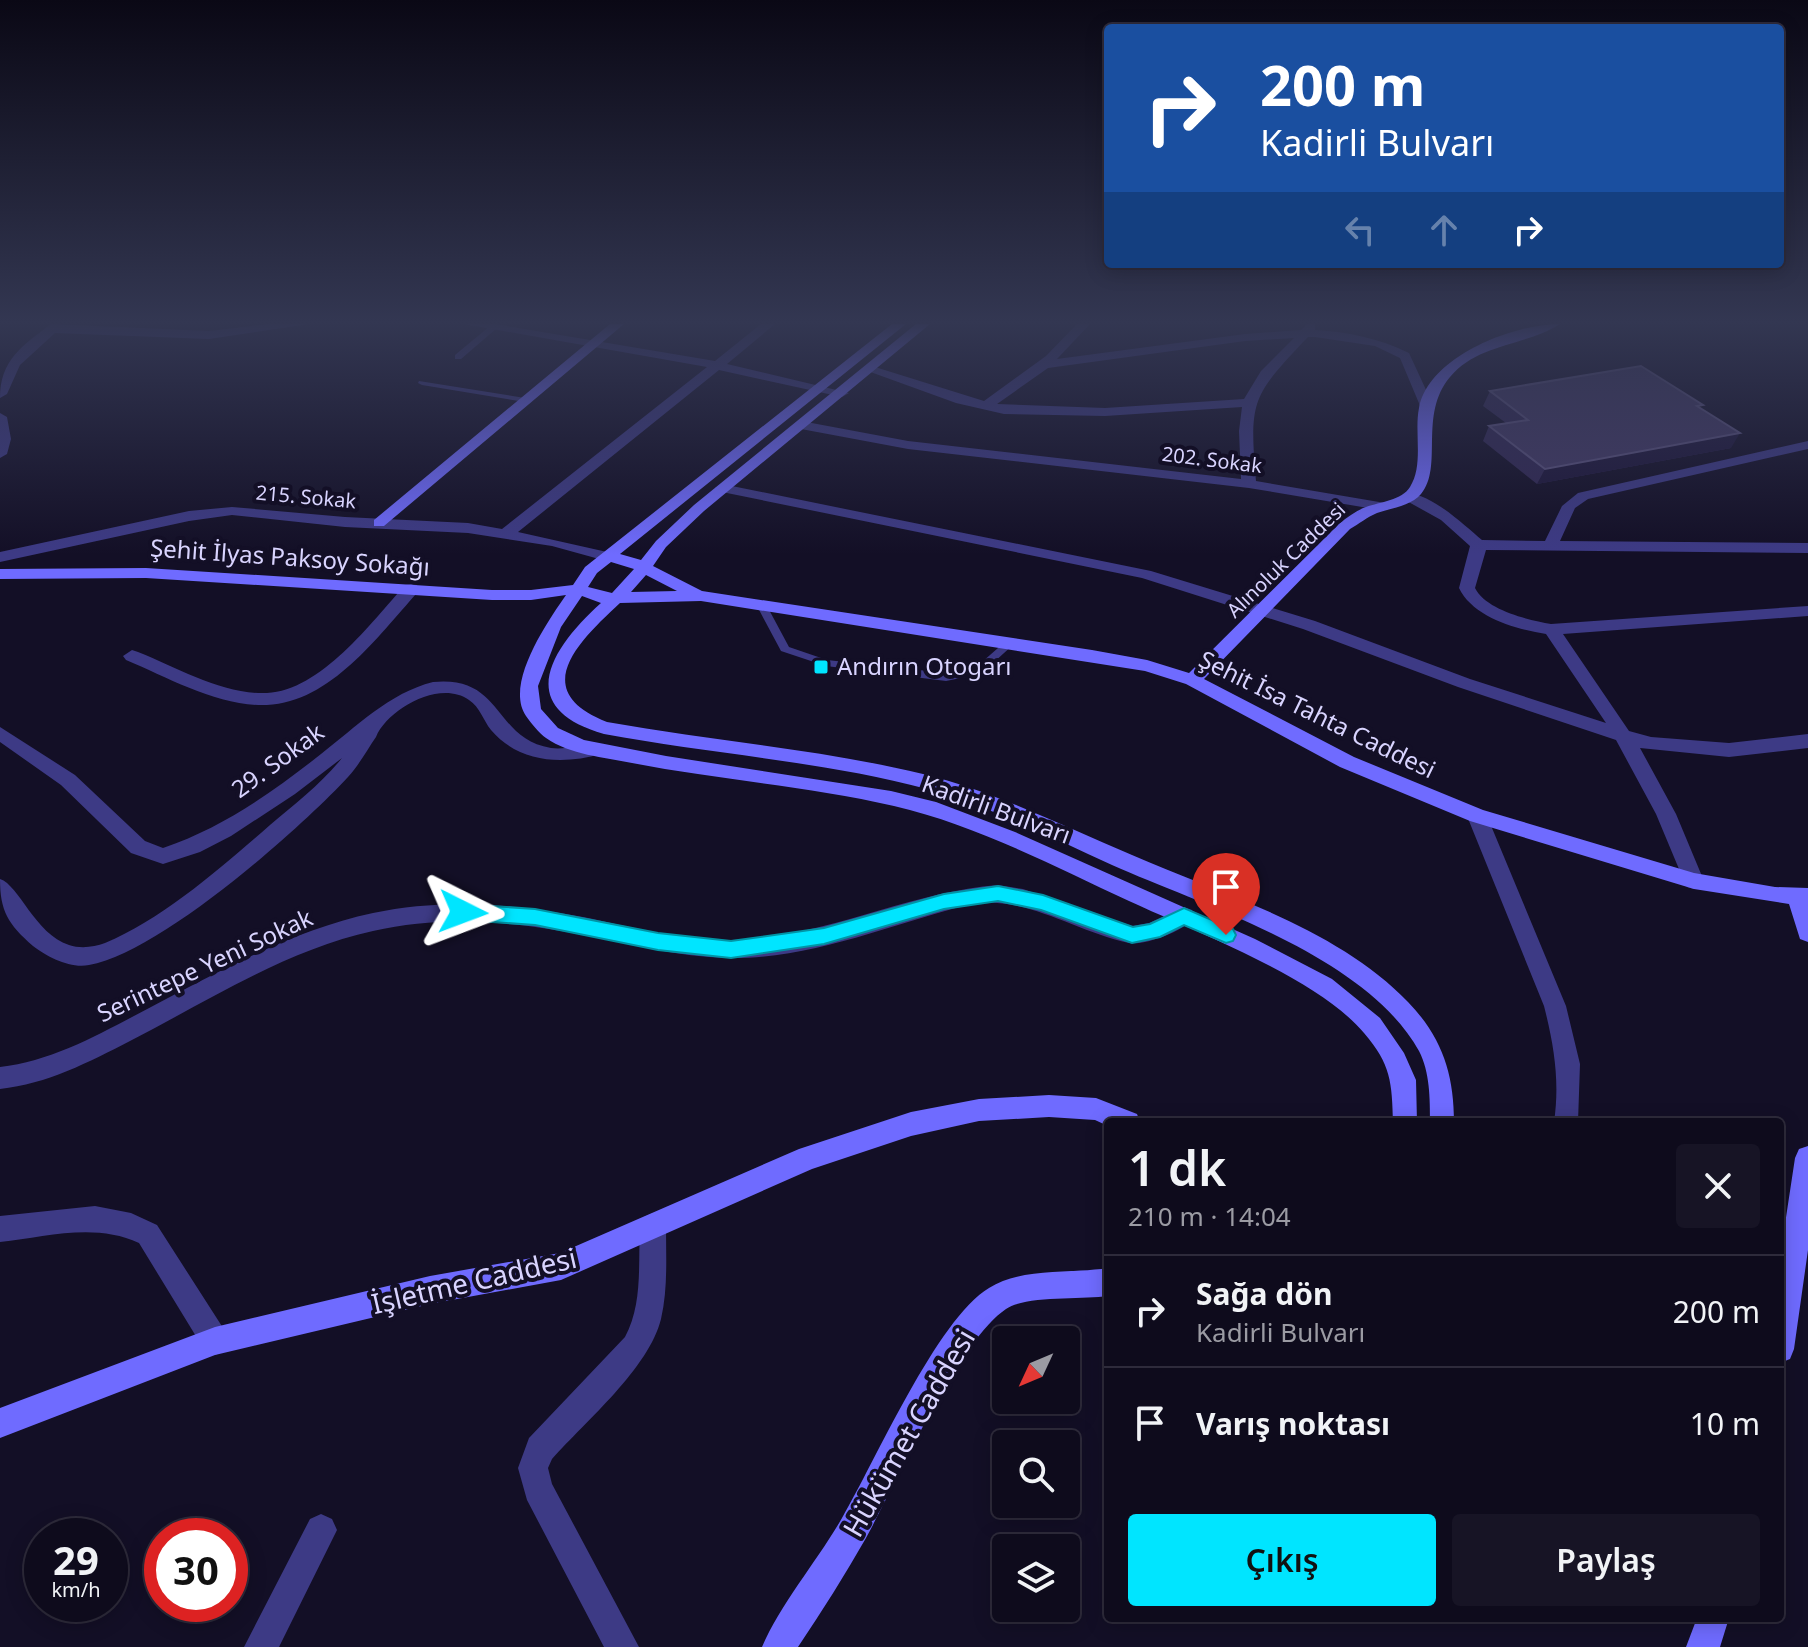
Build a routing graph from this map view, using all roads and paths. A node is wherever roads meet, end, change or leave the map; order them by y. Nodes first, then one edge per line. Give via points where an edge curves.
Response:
1 (524, 401) edge
2 (674, 401) edge
3 (803, 401) edge
4 (832, 401) edge
5 (966, 401) edge
6 (994, 401) edge
7 (1424, 401) edge
8 (1428, 401) edge
9 (1249, 403) joint
10 (1426, 405) junction
11 (985, 407) junction
12 (0, 417) edge
13 (801, 425) junction
14 (1808, 445) edge
15 (0, 454) edge
16 (1249, 484) junction
17 (722, 488) junction
18 (1410, 497) junction
19 (1380, 506) junction
20 (379, 523) junction
21 (507, 533) junction
22 (1478, 545) junction
23 (1550, 546) junction
24 (1808, 548) edge
25 (0, 557) edge
26 (610, 557) junction
27 (643, 569) junction
28 (0, 574) edge
29 (411, 589) junction
30 (577, 589) junction
31 (701, 596) junction
32 (614, 598) junction
33 (762, 606) junction
34 (1808, 611) edge
35 (1260, 612) junction
36 (1551, 629) junction
37 (1010, 643) junction
38 (132, 656) dead end
39 (1192, 680) junction
40 (375, 721) junction
41 (0, 733) edge
42 (1627, 738) junction
43 (1808, 741) edge
44 (594, 749) junction
45 (1477, 816) junction
46 (1694, 881) junction
47 (0, 887) edge
48 (1803, 896) edge
49 (1184, 916) junction
50 (1808, 933) edge
51 (0, 1078) edge
52 (1118, 1118) edge
53 (1405, 1118) edge
54 (1442, 1118) edge
55 (1566, 1118) edge
56 (1808, 1158) edge
57 (653, 1226) junction
58 (0, 1229) edge
59 (1103, 1286) edge
60 (1784, 1322) edge
61 (215, 1341) junction
62 (0, 1423) edge
63 (321, 1530) dead end
64 (1712, 1622) edge
65 (261, 1647) edge
66 (622, 1647) edge
67 (779, 1647) edge
68 (1703, 1647) edge

1 - 20 street
2 - 21 street
3 - 26 street, Kadirli Bulvarı
4 - 13 street, Kadirli Bulvarı
5 - 11 street
6 - 11 street
7 - 10 street
8 - 10 street
9 - 11 street via 1105,412
9 - 16 street
10 - 18 street via 1423,472
12 - 15 street
13 - 16 street, 202. Sokak via 976,454
13 - 17 street, Kadirli Bulvarı
14 - 23 street via 1583,496 1569,506
16 - 19 street, 202. Sokak
17 - 27 street, Kadirli Bulvarı via 661,544
17 - 35 street via 1102,563
18 - 19 street, Alınoluk Caddesi
18 - 22 street via 1446,517
19 - 35 street, Alınoluk Caddesi via 1345,526
20 - 21 street, 215. Sokak
20 - 25 street, 215. Sokak via 214,512
21 - 26 street, 215. Sokak
22 - 23 street
22 - 36 street via 1467,588 1472,598 1508,618
23 - 24 street
26 - 27 street
26 - 30 street, Kadirli Bulvarı
27 - 31 street, Şehit İsa Tahta Caddesi
27 - 32 street, Kadirli Bulvarı
28 - 29 street, Şehit İlyas Paksoy Sokağı via 131,572
29 - 30 street, Şehit İlyas Paksoy Sokağı via 512,596
29 - 38 street via 328,672 283,698 234,694
30 - 32 street
30 - 44 street, Kadirli Bulvarı via 538,659 529,698 532,711 551,733
31 - 32 street, Şehit İsa Tahta Caddesi
31 - 33 street, Şehit İsa Tahta Caddesi
32 - 54 street, Kadirli Bulvarı via 582,629 558,666 557,689 576,717 638,735 940,786 1032,820 1267,923 1338,960 1410,1020 1434,1058
33 - 37 street, Şehit İsa Tahta Caddesi
33 - 37 lane via 785,649 826,663 946,677 977,672
34 - 36 street
35 - 39 street, Alınoluk Caddesi
35 - 42 street
36 - 42 street
37 - 39 street, Şehit İsa Tahta Caddesi via 1147,666
39 - 45 street, Şehit İsa Tahta Caddesi via 1347,762
40 - 41 street, 29. Sokak via 248,815 163,856 138,847 68,780
40 - 44 street, 29. Sokak via 428,688 462,690 484,702 497,724 531,749 564,755
40 - 47 street via 329,784 173,914 121,948 86,957 49,946 33,933
42 - 43 street via 1729,750
42 - 46 street via 1669,817
44 - 49 street, Kadirli Bulvarı via 936,809
45 - 46 street, Şehit İsa Tahta Caddesi
45 - 55 street via 1565,1039 1571,1071
46 - 48 street, Şehit İsa Tahta Caddesi
48 - 50 street
49 - 51 street, Serintepe Yeni Sokak via 1132,935 998,893 824,936 731,949 521,916 463,912 402,917 294,949 73,1057
49 - 53 street, Kadirli Bulvarı via 1295,968 1348,1003 1372,1025 1396,1061 1404,1080
52 - 57 street, İşletme Caddesi via 1074,1107 949,1115 808,1158
56 - 60 street
57 - 61 street, İşletme Caddesi via 561,1266 430,1290
57 - 66 street via 645,1332 540,1449 533,1468 538,1489
58 - 61 street via 106,1218 132,1224 148,1234
59 - 67 street, Hükümet Caddesi via 1024,1291 999,1296 982,1309
61 - 62 street, İşletme Caddesi
63 - 65 street
64 - 68 street

